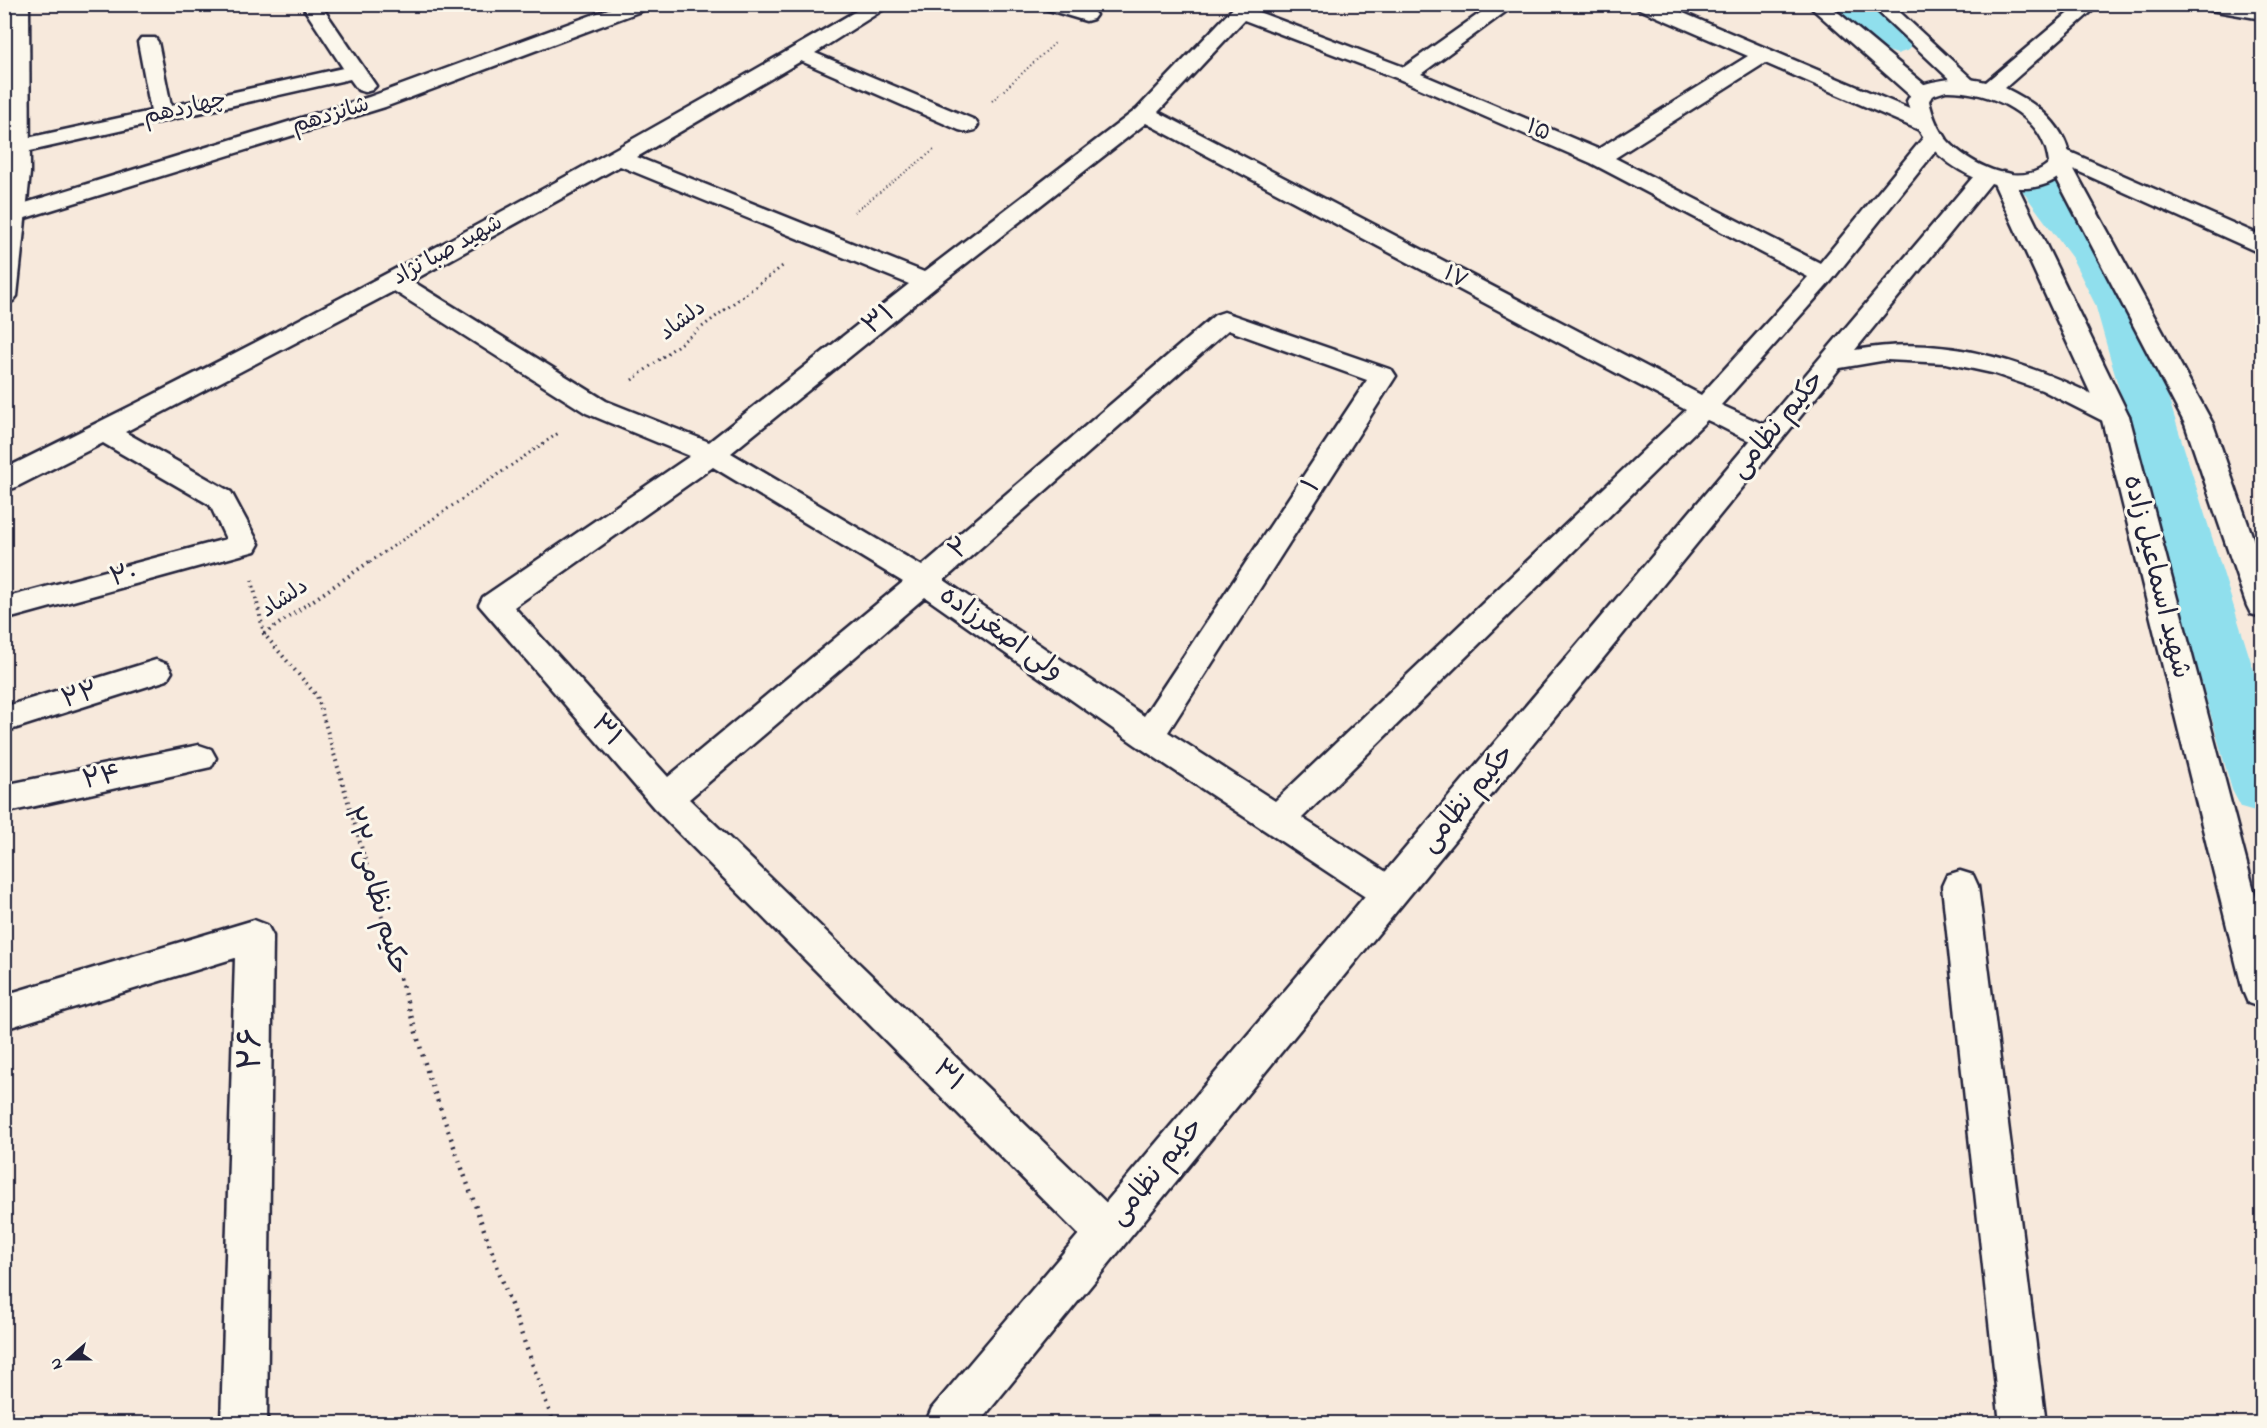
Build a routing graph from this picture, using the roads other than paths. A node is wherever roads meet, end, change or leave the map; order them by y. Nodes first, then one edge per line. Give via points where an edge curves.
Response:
1 (19, 4) edge
2 (310, 4) edge
3 (642, 4) edge
4 (883, 4) edge
5 (1049, 4) edge
6 (1507, 4) edge
7 (1644, 4) edge
8 (1816, 4) edge
9 (1879, 4) edge
10 (2091, 4) edge
11 (2210, 4) edge
12 (1244, 8) edge
13 (2262, 12) edge
14 (1086, 15) road end
15 (148, 42) dead end
16 (801, 54) junction
17 (1762, 55) junction
18 (353, 72) junction
19 (1406, 75) junction
20 (1967, 85) junction
21 (1989, 91) junction
22 (1922, 94) junction
23 (377, 102) junction
24 (162, 114) junction
25 (1145, 114) junction
26 (967, 125) road end
27 (1930, 131) junction
28 (17, 147) junction
29 (618, 157) junction
30 (1599, 158) junction
31 (2061, 159) junction
32 (12, 174) edge
33 (1995, 176) junction
34 (14, 214) junction
35 (2262, 245) edge
36 (1824, 275) junction
37 (394, 281) junction
38 (927, 282) junction
39 (4, 296) edge
40 (1224, 320) joint
41 (1831, 362) junction
42 (1704, 408) junction
43 (2115, 416) junction
44 (105, 432) junction
45 (1768, 437) junction
46 (712, 454) junction
47 (4, 481) edge
48 (924, 581) junction
49 (2262, 606) edge
50 (4, 609) edge
51 (156, 672) dead end
52 (4, 720) edge
53 (1148, 736) junction
54 (199, 758) dead end
55 (666, 798) junction
56 (4, 799) edge
57 (1277, 820) junction
58 (1960, 886) dead end
59 (1389, 893) junction
60 (2262, 991) edge
61 (4, 1012) edge
62 (1107, 1233) junction
63 (244, 1424) edge
64 (948, 1424) edge
65 (2023, 1424) edge

1 - 28 street
2 - 18 street
3 - 23 street, شانزدهم
4 - 16 street, شهید صبا نژاد
5 - 14 street
6 - 19 street
7 - 17 street
8 - 22 street
9 - 20 street
10 - 21 street
11 - 13 street
12 - 19 street, ۱۵
12 - 25 street, ۳۱
15 - 24 street
16 - 26 street
16 - 29 street, شهید صبا نژاد
17 - 27 street
17 - 30 street
18 - 23 street
18 - 24 street, چهاردهم
19 - 30 street, ۱۵
20 - 21 street
20 - 22 street via 1936,87
21 - 31 street via 2020,105 2042,122 2054,135
22 - 27 street via 1918,101
23 - 34 street, شانزدهم
24 - 28 street, چهاردهم
25 - 38 street, ۳۱
25 - 42 street, ۱۷
27 - 33 street via 1956,158
27 - 36 street
28 - 32 street
29 - 37 street, شهید صبا نژاد
29 - 38 street
30 - 36 street, ۱۵
31 - 33 street via 2048,177 2024,181
31 - 35 street
31 - 49 street via 2199,424
32 - 34 street
33 - 41 street, حکیم نظامی
33 - 43 street, شهید اسماعیل زاده
34 - 39 street
36 - 42 street
37 - 44 street, شهید صبا نژاد
37 - 46 street, ولی اصغرزاده via 596,407
38 - 46 street, ۳۱
40 - 48 street, ۲
40 - 53 street, ۱ via 1383,376
41 - 43 street via 1887,352 1946,355 1999,366 2051,384
41 - 45 street, حکیم نظامی
42 - 45 street, ۱۷
42 - 57 street
43 - 60 street, شهید اسماعیل زاده
44 - 47 street, شهید صبا نژاد
44 - 50 street, ۲۰ via 221,499 244,544
45 - 59 street, حکیم نظامی
46 - 48 street, ولی اصغرزاده
46 - 55 street, ۳۱ via 494,605
48 - 53 street, ولی اصغرزاده
48 - 55 street, ۲
51 - 52 street, ۲۲
53 - 57 street, ولی اصغرزاده
54 - 56 street, ۲۴
55 - 62 street, ۳۱
57 - 59 street, ولی اصغرزاده
58 - 65 street
59 - 62 street, حکیم نظامی
61 - 63 street, ۲۶ via 254,936
62 - 64 street, حکیم نظامی

